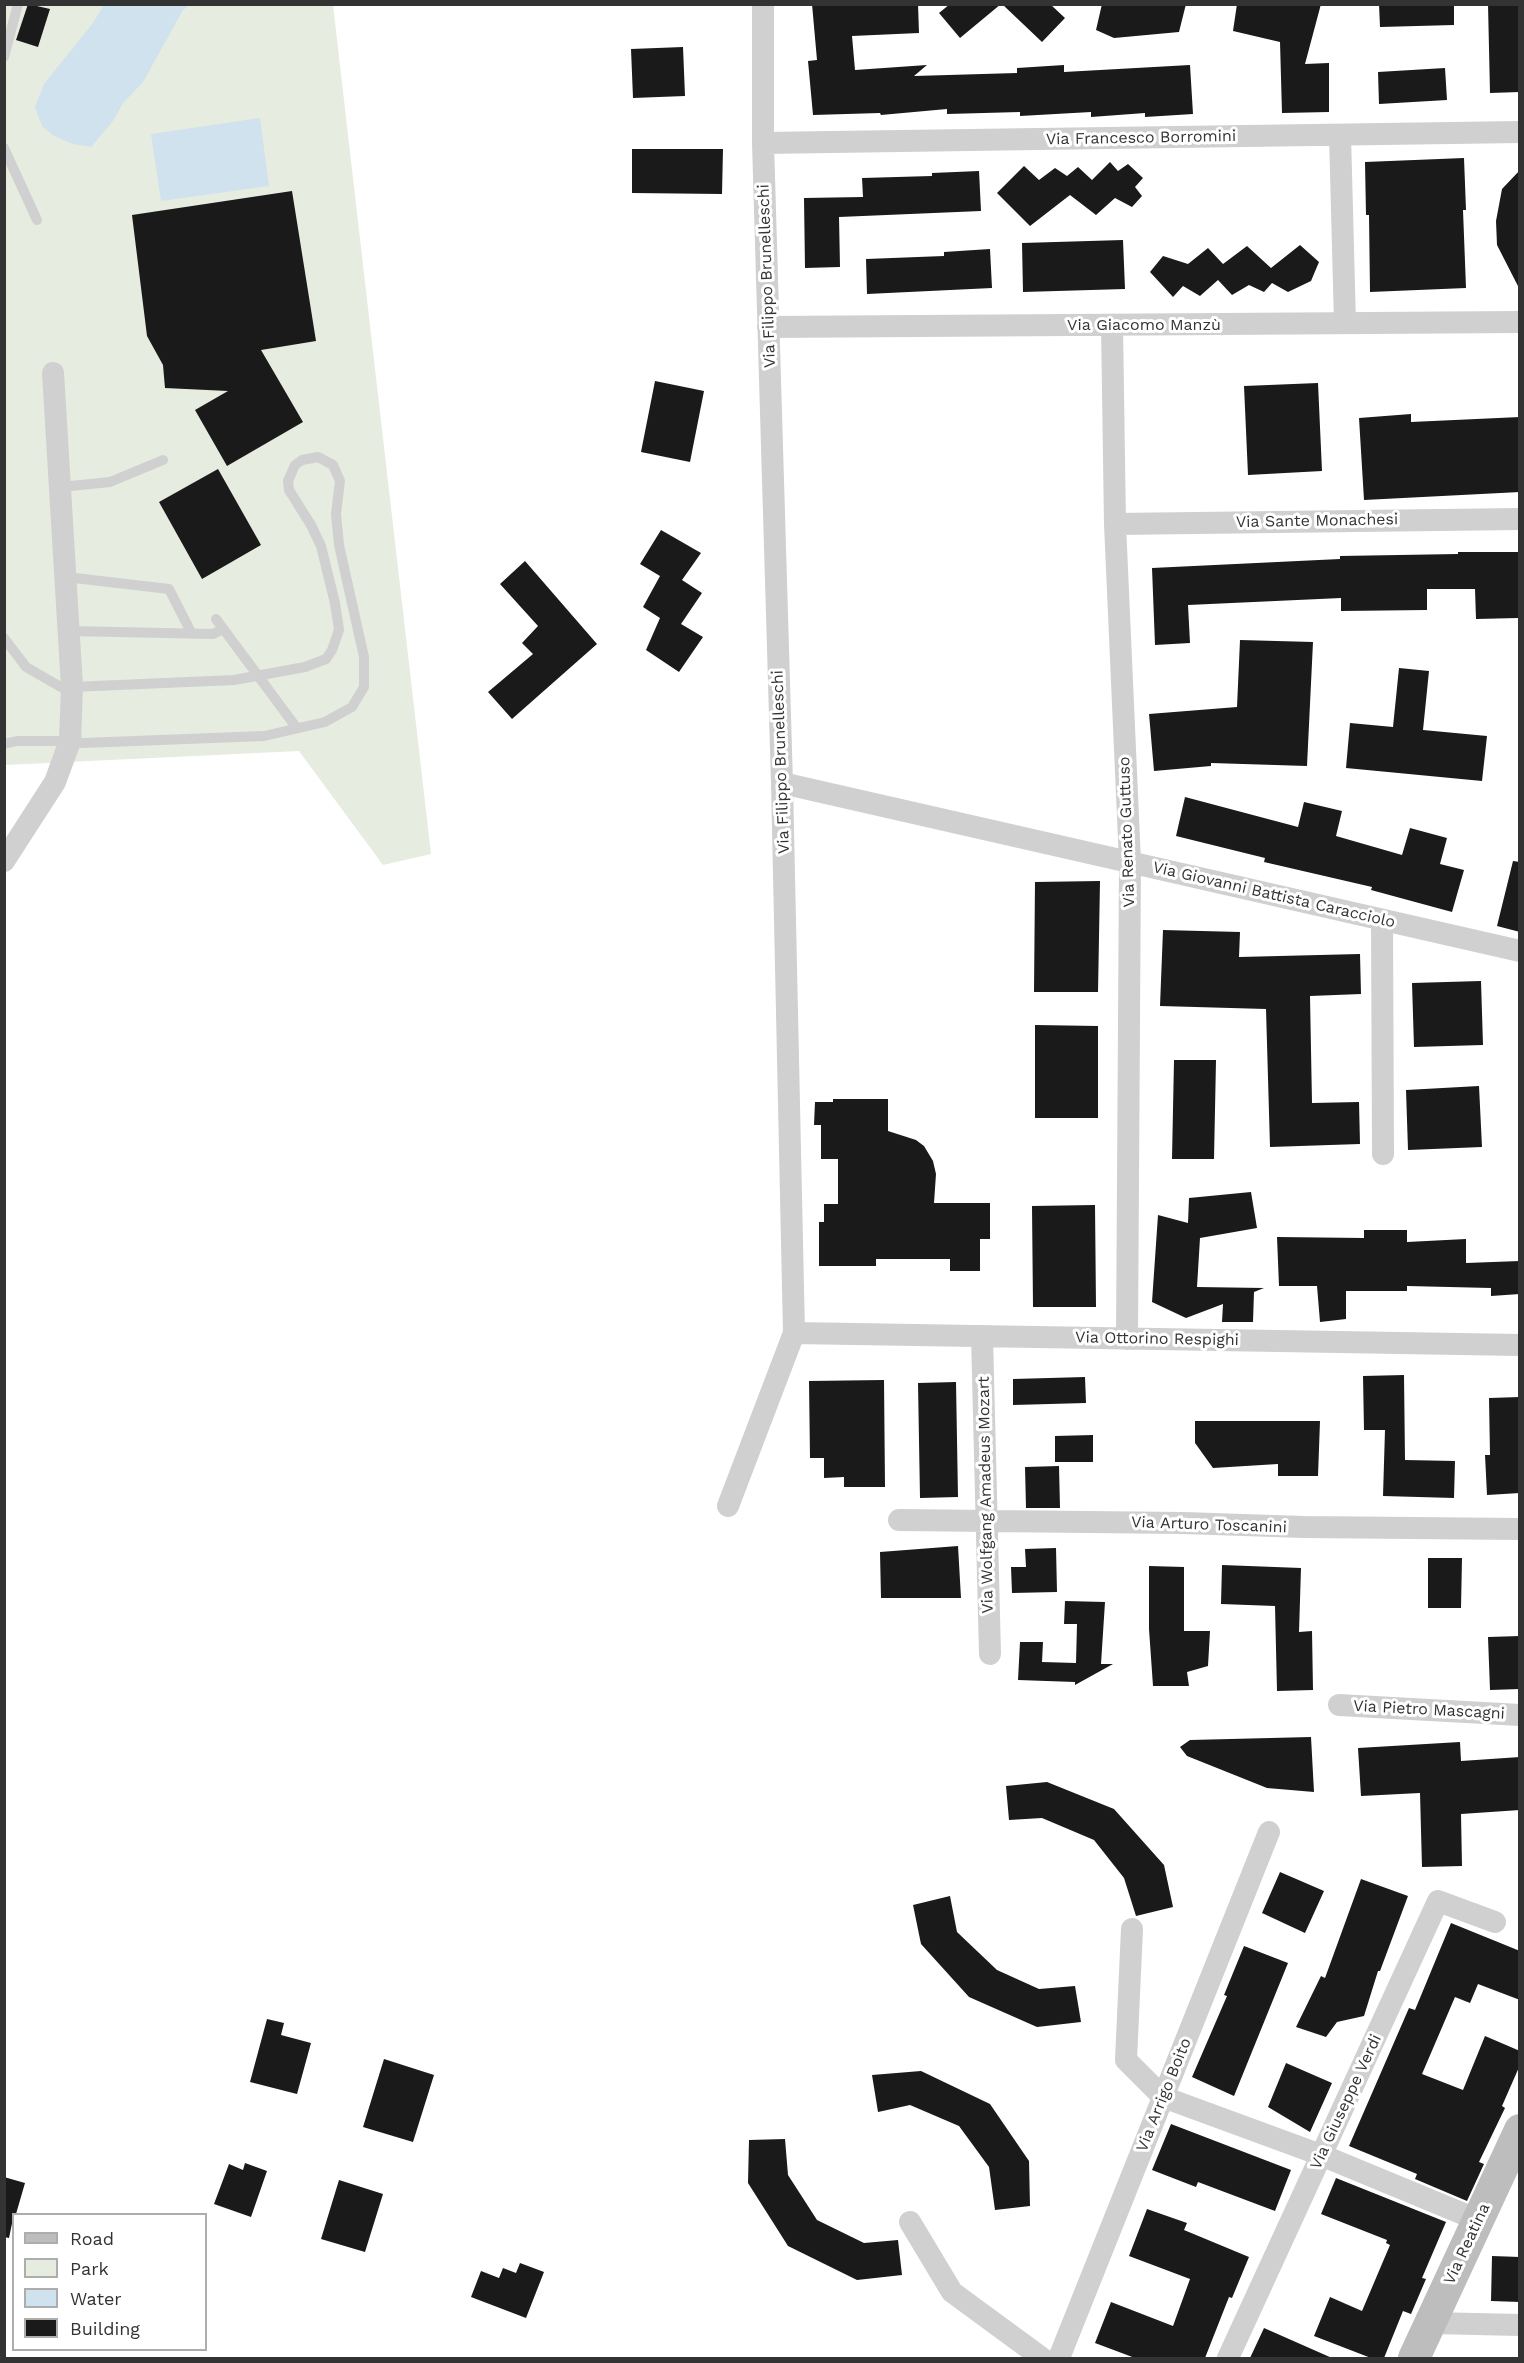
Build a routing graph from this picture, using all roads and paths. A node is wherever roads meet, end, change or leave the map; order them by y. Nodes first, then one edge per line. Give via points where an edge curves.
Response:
1 (18, 4) edge
2 (763, 4) edge
3 (4, 57) edge
4 (1520, 132) edge
5 (1341, 135) junction
6 (763, 143) junction
7 (4, 148) edge
8 (37, 220) dead end
9 (1520, 322) edge
10 (1345, 323) junction
11 (1112, 325) junction
12 (768, 327) junction
13 (53, 373) dead end
14 (163, 460) dead end
15 (61, 487) junction
16 (1520, 519) edge
17 (1115, 524) junction
18 (66, 577) junction
19 (216, 619) dead end
20 (223, 630) junction
21 (69, 631) junction
22 (192, 634) junction
23 (4, 638) edge
24 (258, 675) junction
25 (73, 691) junction
26 (296, 727) junction
27 (70, 741) junction
28 (4, 744) edge
29 (782, 783) junction
30 (4, 861) edge
31 (1130, 862) junction
32 (1382, 920) junction
33 (1520, 951) edge
34 (1383, 1154) dead end
35 (794, 1333) junction
36 (982, 1336) junction
37 (1128, 1339) junction
38 (1520, 1345) edge
39 (728, 1506) dead end
40 (899, 1520) dead end
41 (987, 1521) junction
42 (1520, 1529) edge
43 (990, 1654) dead end
44 (1339, 1705) dead end
45 (1520, 1715) edge
46 (1269, 1832) dead end
47 (1495, 1922) dead end
48 (1132, 1929) dead end
49 (1163, 2097) junction
50 (1520, 2130) edge
51 (1321, 2156) junction
52 (1511, 2168) edge
53 (1478, 2220) junction
54 (910, 2222) dead end
55 (1431, 2323) junction
56 (1520, 2325) edge
57 (1042, 2358) edge
58 (1059, 2358) edge
59 (1228, 2358) edge
60 (1414, 2358) edge

1 - 3 lane
2 - 6 street, Via Filippo Brunelleschi
4 - 5 street, Via Francesco Borromini
5 - 6 street, Via Francesco Borromini
5 - 10 street
6 - 12 street, Via Filippo Brunelleschi
7 - 8 lane
9 - 10 street, Via Giacomo Manzù
10 - 11 street, Via Giacomo Manzù
11 - 12 street, Via Giacomo Manzù
11 - 17 street, Via Renato Guttuso
12 - 29 street, Via Filippo Brunelleschi
13 - 15 street
14 - 15 lane via 110,482
15 - 18 street
16 - 17 street, Via Sante Monachesi
17 - 31 street, Via Renato Guttuso
18 - 21 street
18 - 22 lane via 169,589
19 - 20 lane
20 - 22 lane
20 - 24 lane
21 - 22 lane
21 - 25 street
23 - 25 lane via 26,667
24 - 25 lane
24 - 26 lane
24 - 26 lane via 326,659 339,630 321,546 289,490 295,465 318,457 333,465 340,481 336,514 339,545 364,657 364,687 352,707 325,722
25 - 27 street
26 - 27 lane via 264,736
27 - 28 lane
27 - 30 street via 55,782
29 - 31 street, Via Giovanni Battista Caracciolo
29 - 35 street, Via Filippo Brunelleschi
31 - 32 street, Via Giovanni Battista Caracciolo
31 - 37 street, Via Renato Guttuso
32 - 33 street, Via Giovanni Battista Caracciolo
32 - 34 street
35 - 36 street, Via Ottorino Respighi
35 - 39 street, Via Filippo Brunelleschi
36 - 37 street, Via Ottorino Respighi
36 - 41 street, Via Wolfgang Amadeus Mozart
37 - 38 street, Via Ottorino Respighi
40 - 41 street, Via Arturo Toscanini
41 - 42 street, Via Arturo Toscanini
41 - 43 street, Via Wolfgang Amadeus Mozart
44 - 45 street, Via Pietro Mascagni
46 - 49 street, Via Arrigo Boito
47 - 51 street, Via Giuseppe Verdi via 1438,1901
48 - 49 street via 1126,2060
49 - 51 street
49 - 58 street, Via Arrigo Boito
50 - 52 street, Via Reatina
51 - 53 street
51 - 59 street, Via Giuseppe Verdi
52 - 53 street, Via Reatina
53 - 55 street, Via Reatina
54 - 57 street via 952,2292
55 - 56 street
55 - 60 street, Via Reatina

